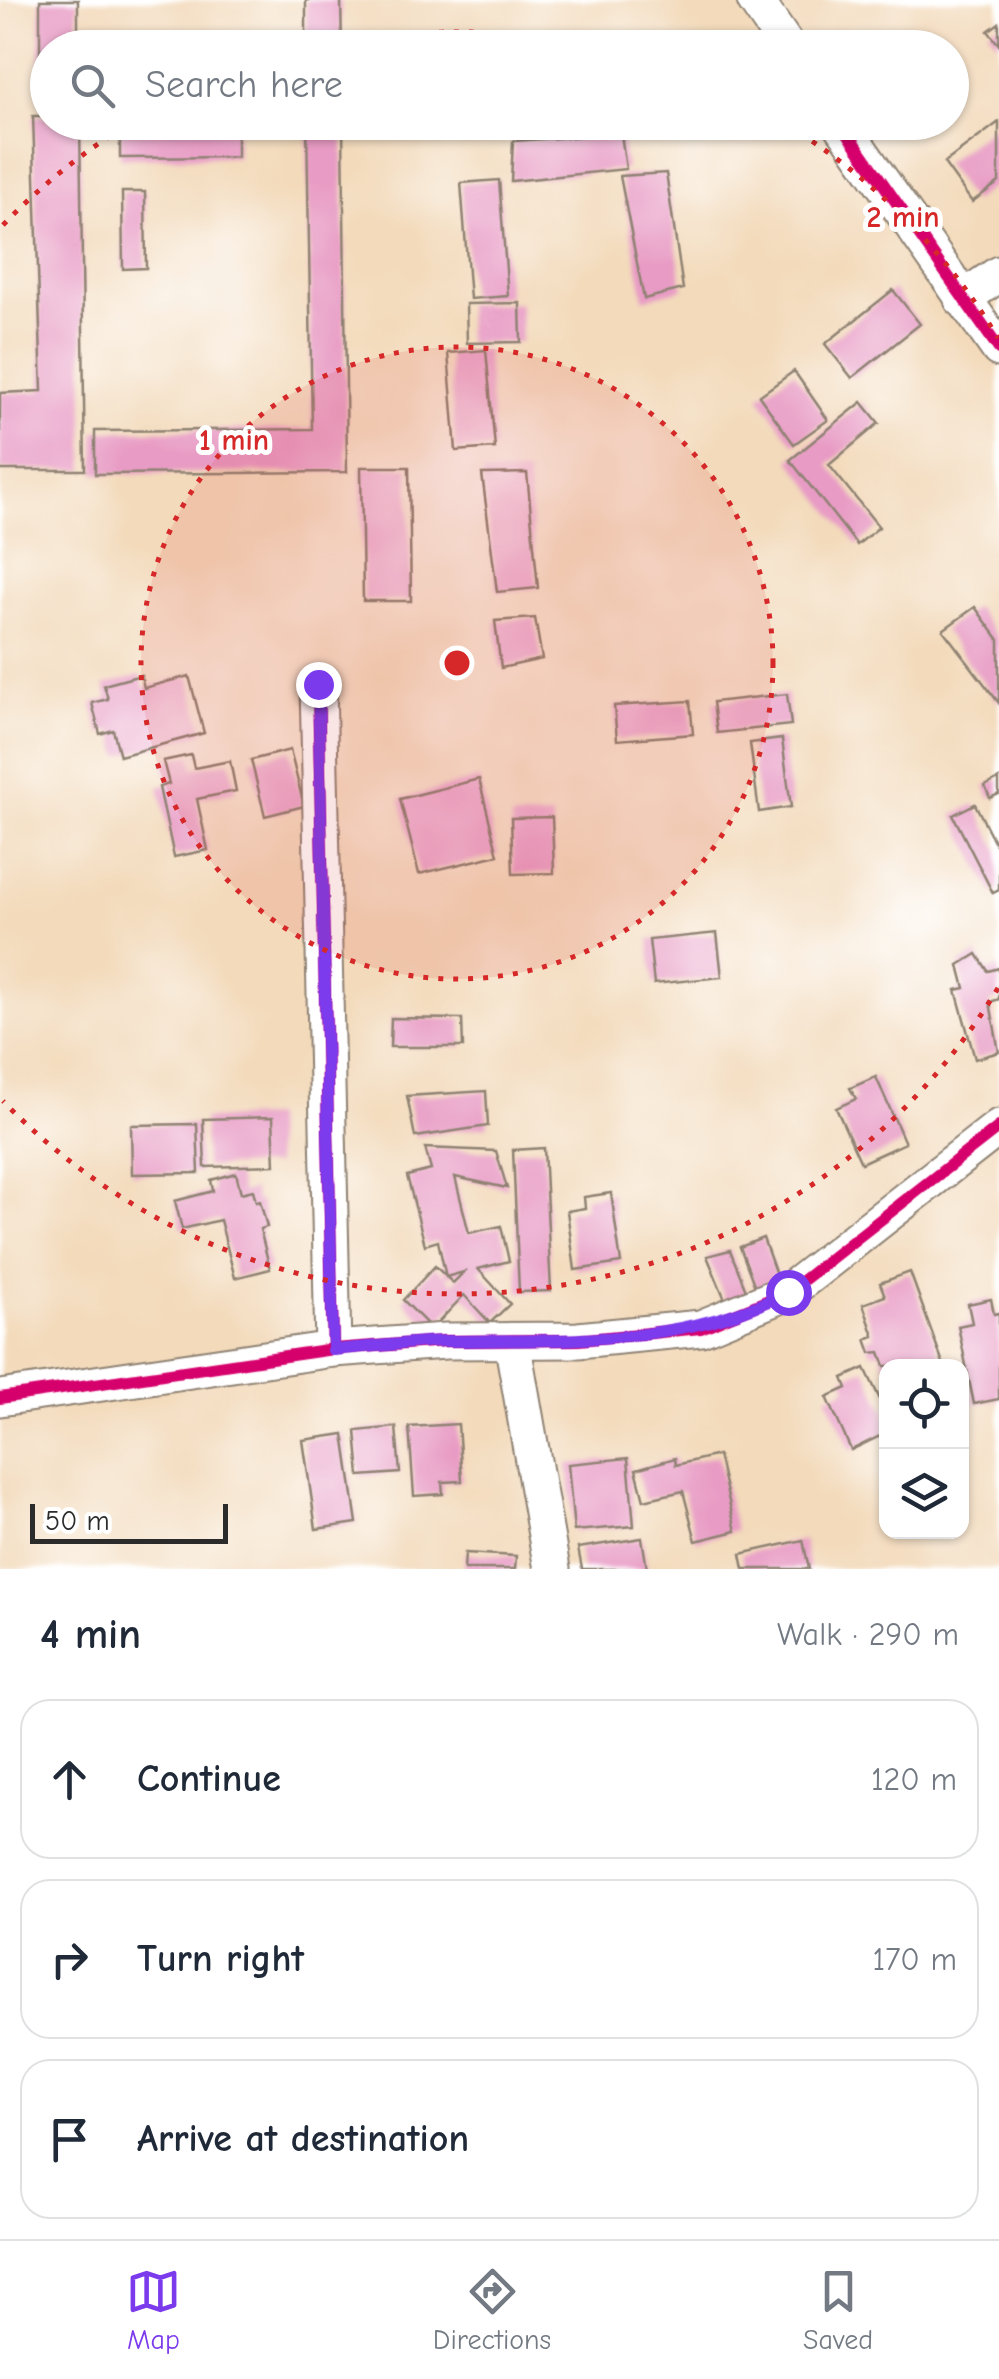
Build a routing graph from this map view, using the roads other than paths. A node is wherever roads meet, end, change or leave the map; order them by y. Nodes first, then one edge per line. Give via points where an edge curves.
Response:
1 (755, 0) edge
2 (776, 30) edge
3 (852, 140) edge
4 (999, 274) edge
5 (962, 299) junction
6 (999, 348) edge
7 (318, 684) dead end
8 (999, 1127) edge
9 (512, 1342) junction
10 (333, 1350) junction
11 (0, 1398) edge
12 (552, 1569) edge

1 - 2 street
3 - 5 street
4 - 5 street
5 - 6 street
7 - 10 street
8 - 9 street via 788,1292 749,1312 701,1328
9 - 10 street
9 - 12 street
10 - 11 street

